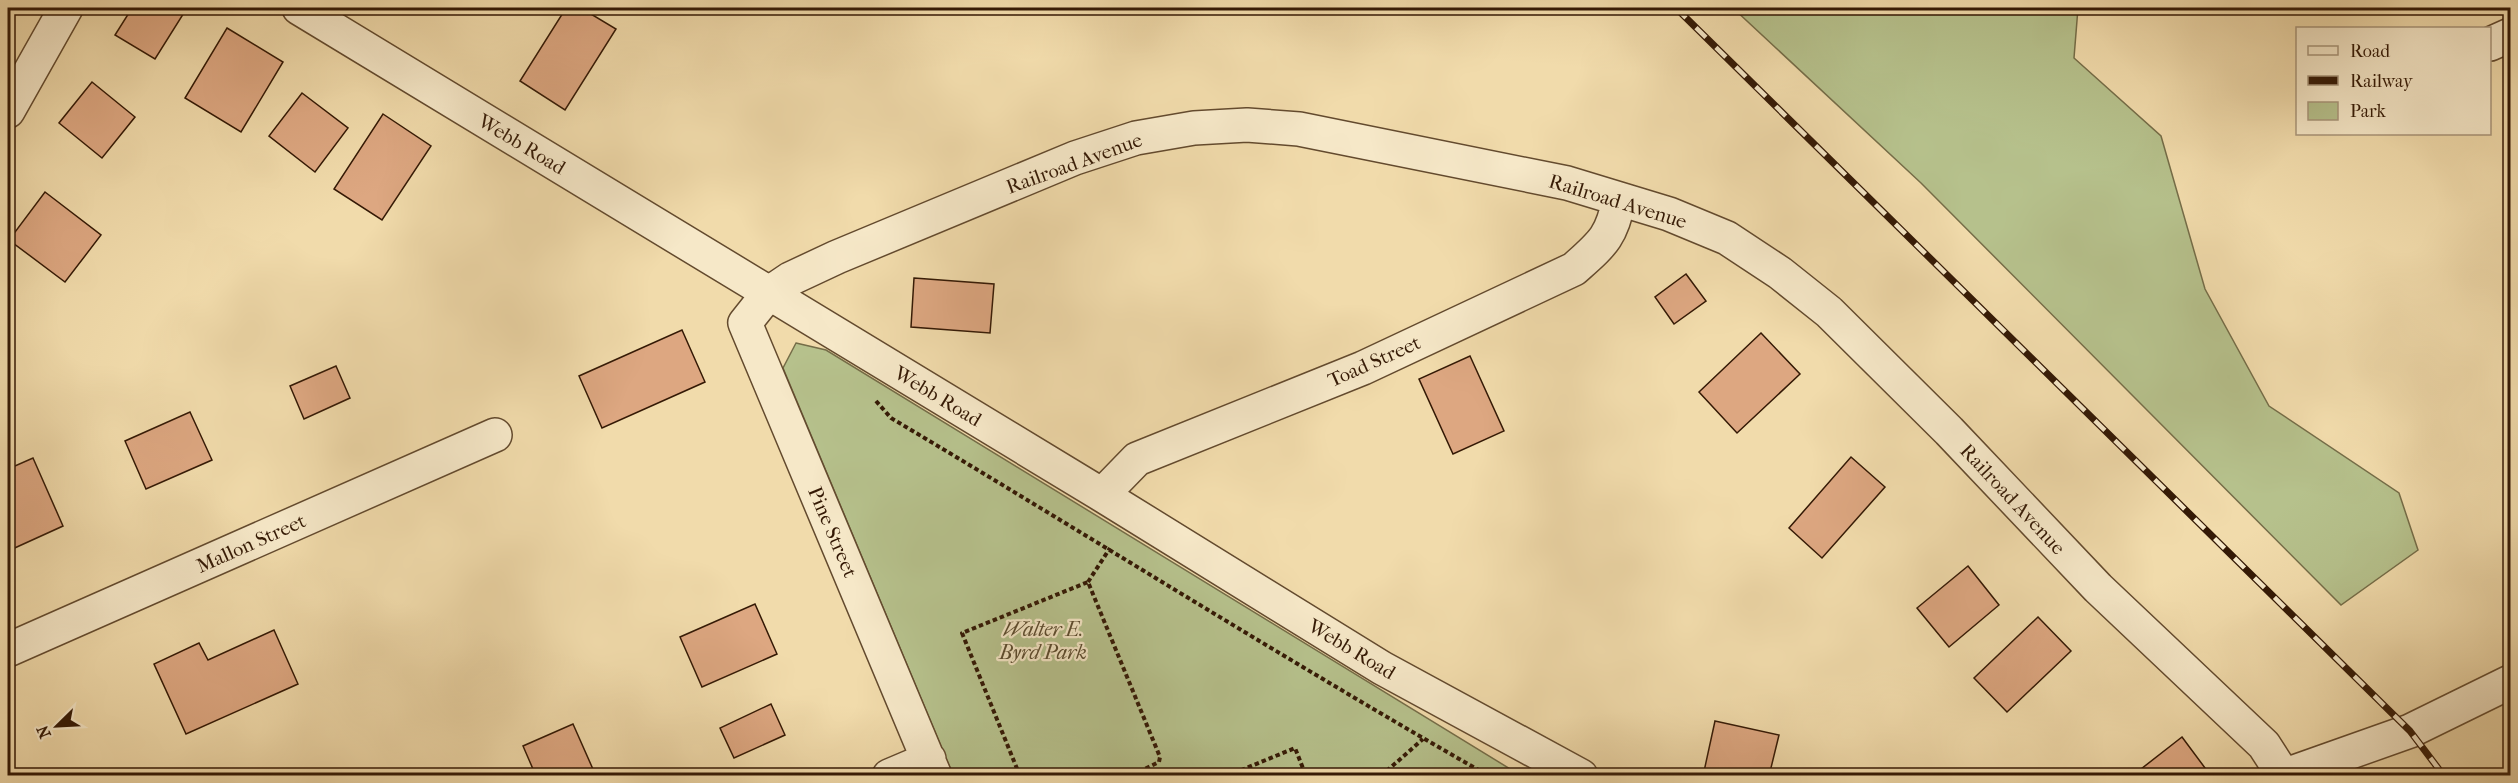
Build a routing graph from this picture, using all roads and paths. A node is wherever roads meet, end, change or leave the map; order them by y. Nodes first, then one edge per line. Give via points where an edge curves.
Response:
1 (66, 8) edge
2 (299, 8) edge
3 (2511, 35) edge
4 (2491, 44) edge
5 (8, 111) edge
6 (1619, 199) junction
7 (768, 294) junction
8 (870, 395) dead end
9 (495, 435) dead end
10 (1102, 495) junction
11 (1110, 548) junction
12 (1088, 582) junction
13 (8, 650) edge
14 (2511, 682) edge
15 (1424, 739) junction
16 (932, 767) edge
17 (2284, 775) edge
18 (889, 776) edge
19 (1020, 776) edge
20 (1130, 776) edge
21 (1227, 776) edge
22 (1306, 776) edge
23 (1381, 776) edge
24 (1489, 776) edge
25 (1581, 776) edge

1 - 5 street
2 - 7 street, Webb Road
3 - 4 street
6 - 7 street, Railroad Avenue via 1567,183 1299,129 1247,125 1194,128 1136,138 1075,158 837,257
6 - 10 street, Toad Street via 1614,226 1574,269 1363,368 1137,459
6 - 17 street, Railroad Avenue via 1727,238 1829,312 2098,588 2264,746
7 - 10 street, Webb Road
7 - 16 street, Pine Street via 745,323
8 - 11 path via 891,418
9 - 13 street, Mallon Street
10 - 25 street, Webb Road via 1382,668
11 - 12 path
11 - 15 path
12 - 19 path via 962,633
12 - 20 path via 1160,757 1159,762
14 - 17 street via 2410,731
15 - 23 path
15 - 24 path
16 - 18 street
21 - 22 path via 1295,747

